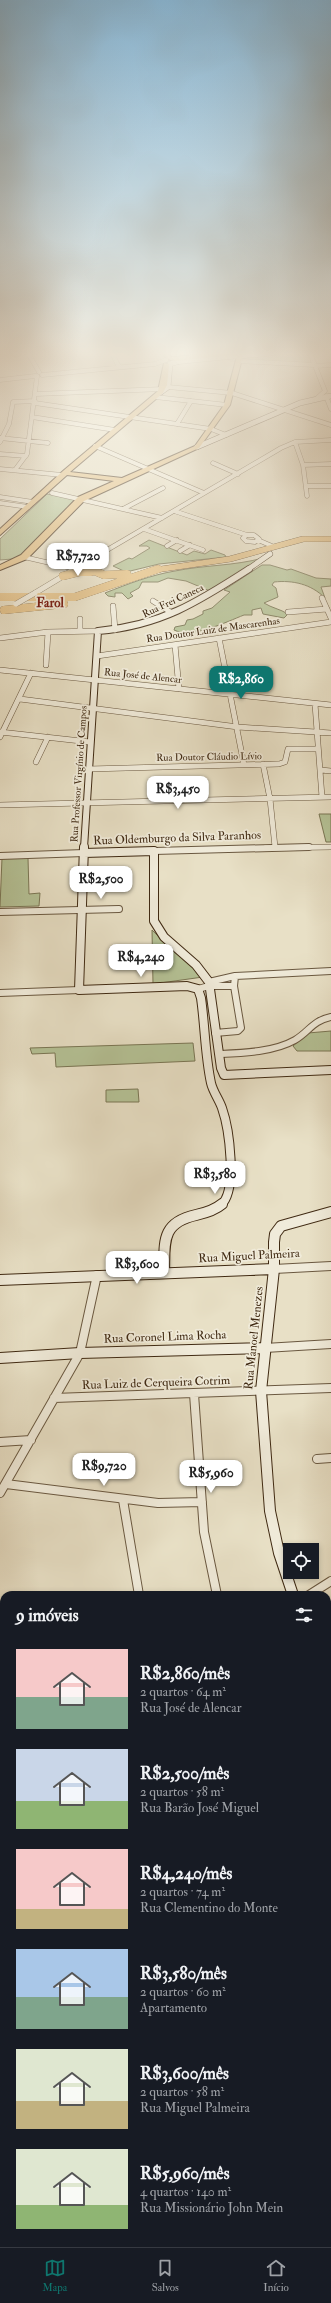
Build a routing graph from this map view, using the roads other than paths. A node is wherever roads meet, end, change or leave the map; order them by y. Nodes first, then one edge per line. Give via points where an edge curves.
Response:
1 (25, 458) edge
2 (82, 458) edge
3 (122, 458) edge
4 (172, 458) edge
5 (265, 458) edge
6 (300, 458) edge
7 (214, 463) dead end
8 (331, 464) edge
9 (302, 465) junction
10 (0, 469) edge
11 (147, 469) junction
12 (15, 470) junction
13 (238, 474) junction
14 (62, 475) junction
15 (121, 480) junction
16 (104, 484) junction
17 (306, 486) junction
18 (331, 486) edge
19 (164, 488) dead end
20 (52, 493) dead end
21 (204, 493) junction
22 (307, 496) dead end
23 (0, 497) edge
24 (81, 499) junction
25 (0, 503) edge
26 (31, 505) junction
27 (123, 509) junction
28 (174, 511) junction
29 (162, 518) junction
30 (144, 529) junction
31 (0, 533) edge
32 (247, 535) junction
33 (331, 539) edge
34 (177, 540) junction
35 (258, 540) junction
36 (251, 542) junction
37 (285, 543) junction
38 (190, 545) junction
39 (331, 545) edge
40 (168, 546) dead end
41 (272, 546) junction
42 (204, 550) dead end
43 (180, 551) dead end
44 (254, 552) junction
45 (270, 554) junction
46 (24, 557) junction
47 (188, 564) junction
48 (80, 566) junction
49 (0, 568) edge
50 (91, 572) junction
51 (63, 576) junction
52 (94, 595) junction
53 (76, 597) junction
54 (0, 598) edge
55 (322, 598) dead end
56 (153, 601) dead end
57 (18, 605) junction
58 (113, 606) dead end
59 (327, 609) junction
60 (2, 611) edge
61 (288, 612) dead end
62 (172, 613) junction
63 (331, 618) edge
64 (80, 619) dead end
65 (331, 622) edge
66 (115, 630) junction
67 (80, 631) junction
68 (98, 631) junction
69 (48, 632) junction
70 (0, 638) edge
71 (219, 638) junction
72 (175, 645) junction
73 (97, 656) junction
74 (46, 665) dead end
75 (0, 670) edge
76 (31, 673) junction
77 (94, 680) junction
78 (179, 689) junction
79 (232, 695) junction
80 (20, 699) junction
81 (315, 704) junction
82 (331, 706) edge
83 (94, 708) junction
84 (238, 727) junction
85 (316, 731) junction
86 (331, 733) edge
87 (1, 734) edge
88 (48, 737) junction
89 (90, 742) junction
90 (318, 749) junction
91 (36, 762) dead end
92 (263, 764) junction
93 (244, 765) junction
94 (89, 769) junction
95 (321, 770) junction
96 (331, 771) edge
97 (322, 797) junction
98 (331, 797) edge
99 (270, 799) junction
100 (87, 803) junction
101 (0, 805) edge
102 (331, 846) edge
103 (275, 847) junction
104 (154, 851) junction
105 (84, 853) junction
106 (0, 856) edge
107 (82, 909) junction
108 (119, 909) dead end
109 (0, 912) edge
110 (331, 970) edge
111 (235, 976) junction
112 (209, 984) junction
113 (234, 986) junction
114 (198, 989) junction
115 (79, 990) junction
116 (0, 993) edge
117 (331, 1017) edge
118 (215, 1033) junction
119 (219, 1054) junction
120 (331, 1070) edge
121 (331, 1212) edge
122 (331, 1266) edge
123 (274, 1269) junction
124 (164, 1273) junction
125 (96, 1275) junction
126 (0, 1280) edge
127 (331, 1344) edge
128 (265, 1348) junction
129 (80, 1353) junction
130 (0, 1358) edge
131 (331, 1388) edge
132 (261, 1391) junction
133 (194, 1394) junction
134 (54, 1398) junction
135 (30, 1440) junction
136 (0, 1442) edge
137 (331, 1458) edge
138 (317, 1459) dead end
139 (6, 1484) junction
140 (0, 1493) edge
141 (123, 1500) junction
142 (202, 1502) junction
143 (331, 1581) edge
144 (138, 1591) edge
145 (216, 1591) edge
146 (292, 1591) edge
147 (315, 1591) edge

1 - 12 street
2 - 14 highway
3 - 11 street
4 - 11 highway
5 - 13 street
6 - 9 street
7 - 13 street
8 - 9 street
9 - 17 street
10 - 12 street
11 - 15 highway
11 - 21 street
12 - 14 street
13 - 21 street
14 - 16 highway via 96,479
14 - 26 highway
15 - 16 highway
15 - 16 highway
16 - 24 highway
17 - 18 street
17 - 22 street
19 - 27 street
20 - 24 street
21 - 28 street
23 - 26 street
24 - 27 street
24 - 46 highway
25 - 26 street
26 - 31 highway
27 - 29 street
28 - 29 street
28 - 32 street
29 - 30 street
30 - 34 street
30 - 48 street
32 - 35 street via 256,536
32 - 36 street via 243,539
33 - 37 main road
34 - 38 street
34 - 40 street
35 - 36 street
35 - 41 street
36 - 44 street
37 - 41 main road
37 - 45 main road via 272,548
38 - 42 street
38 - 43 street
39 - 45 main road via 304,544
41 - 44 main road
44 - 47 main road via 230,559
45 - 52 main road via 233,562 164,571
45 - 62 street, Rua Frei Caneca via 208,594
46 - 48 street
46 - 49 highway
47 - 48 main road via 157,566 117,576
47 - 53 main road via 153,570
48 - 50 main road
48 - 51 street
50 - 51 main road
50 - 53 main road via 100,577 100,583
51 - 57 street, bridge
52 - 54 main road via 60,601
52 - 57 main road via 60,604
53 - 54 main road
55 - 59 street
56 - 62 street
57 - 60 main road
58 - 66 street
59 - 61 street
59 - 63 street
62 - 66 street, Rua Frei Caneca via 136,627
64 - 67 street
65 - 71 street, Rua Doutor Luiz de Mascarenhas
66 - 68 street, Rua Frei Caneca
67 - 68 street, Rua Frei Caneca
67 - 69 street, Rua Frei Caneca
68 - 73 street, Rua Professor Virgínio de Campos
69 - 70 street, Rua Frei Caneca
69 - 74 street
71 - 72 street, Rua Doutor Luiz de Mascarenhas
71 - 79 street
72 - 73 street, Rua Doutor Luiz de Mascarenhas
72 - 78 street
73 - 77 street, Rua Professor Virgínio de Campos
75 - 76 street, Rua José de Alencar
76 - 77 street, Rua José de Alencar
76 - 80 street
77 - 78 street, Rua José de Alencar
77 - 83 street, Rua Professor Virgínio de Campos
78 - 79 street, Rua José de Alencar
79 - 81 street, Rua José de Alencar
79 - 84 street
80 - 83 street
80 - 87 street
81 - 82 street, Rua José de Alencar
81 - 85 street
83 - 84 street
83 - 89 street, Rua Professor Virgínio de Campos
84 - 85 street
84 - 93 street
85 - 86 street
85 - 90 street
87 - 88 street
88 - 89 street
88 - 91 street
89 - 94 street, Rua Professor Virgínio de Campos
90 - 92 street, Rua Doutor Cláudio Lívio via 289,749 286,751 285,762
90 - 95 street
92 - 93 street, Rua Doutor Cláudio Lívio
92 - 99 street
93 - 94 street, Rua Doutor Cláudio Lívio
94 - 100 street, Rua Professor Virgínio de Campos
95 - 96 street
95 - 97 street
97 - 98 street
97 - 99 street
99 - 100 street
99 - 103 street
100 - 101 street
100 - 105 street, Rua Professor Virgínio de Campos
102 - 103 street, Rua Oldemburgo da Silva Paranhos
103 - 104 street, Rua Oldemburgo da Silva Paranhos
104 - 105 street, Rua Oldemburgo da Silva Paranhos
104 - 112 street via 156,926 199,966
105 - 106 street, Rua Oldemburgo da Silva Paranhos
105 - 107 street, Rua Professor Virgínio de Campos
107 - 108 street
107 - 109 street
107 - 115 street, Rua Professor Virgínio de Campos
110 - 111 street
111 - 112 street
111 - 113 street
112 - 113 street
112 - 114 street
112 - 118 street
113 - 118 street via 242,1028
114 - 115 street via 187,986
114 - 124 street via 212,1082 222,1108 229,1142 228,1195 220,1206 212,1211 180,1220 170,1228 165,1247
115 - 116 street
117 - 119 street via 316,1020 290,1042 242,1053
118 - 119 street
119 - 120 street via 224,1075
121 - 123 street, Rua Manoel Menezes via 281,1226 275,1234
122 - 123 street, Rua Miguel Palmeira
123 - 124 street, Rua Miguel Palmeira
123 - 128 street, Rua Manoel Menezes
124 - 125 street, Rua Miguel Palmeira
125 - 126 street, Rua Miguel Palmeira
125 - 129 street
127 - 128 street, Rua Coronel Lima Rocha
128 - 129 street, Rua Coronel Lima Rocha
128 - 132 street, Rua Manoel Menezes
129 - 130 street, Rua Coronel Lima Rocha
129 - 134 street
131 - 132 street, Rua Luiz de Cerqueira Cotrim
132 - 133 street, Rua Luiz de Cerqueira Cotrim
132 - 146 street, Rua Manoel Menezes via 270,1511 279,1553
133 - 134 street, Rua Luiz de Cerqueira Cotrim
133 - 142 street
134 - 135 street
135 - 136 street
135 - 139 street
137 - 138 street
139 - 140 street
139 - 141 street
141 - 142 street via 158,1503
141 - 144 street
142 - 145 street via 204,1532
143 - 147 street

